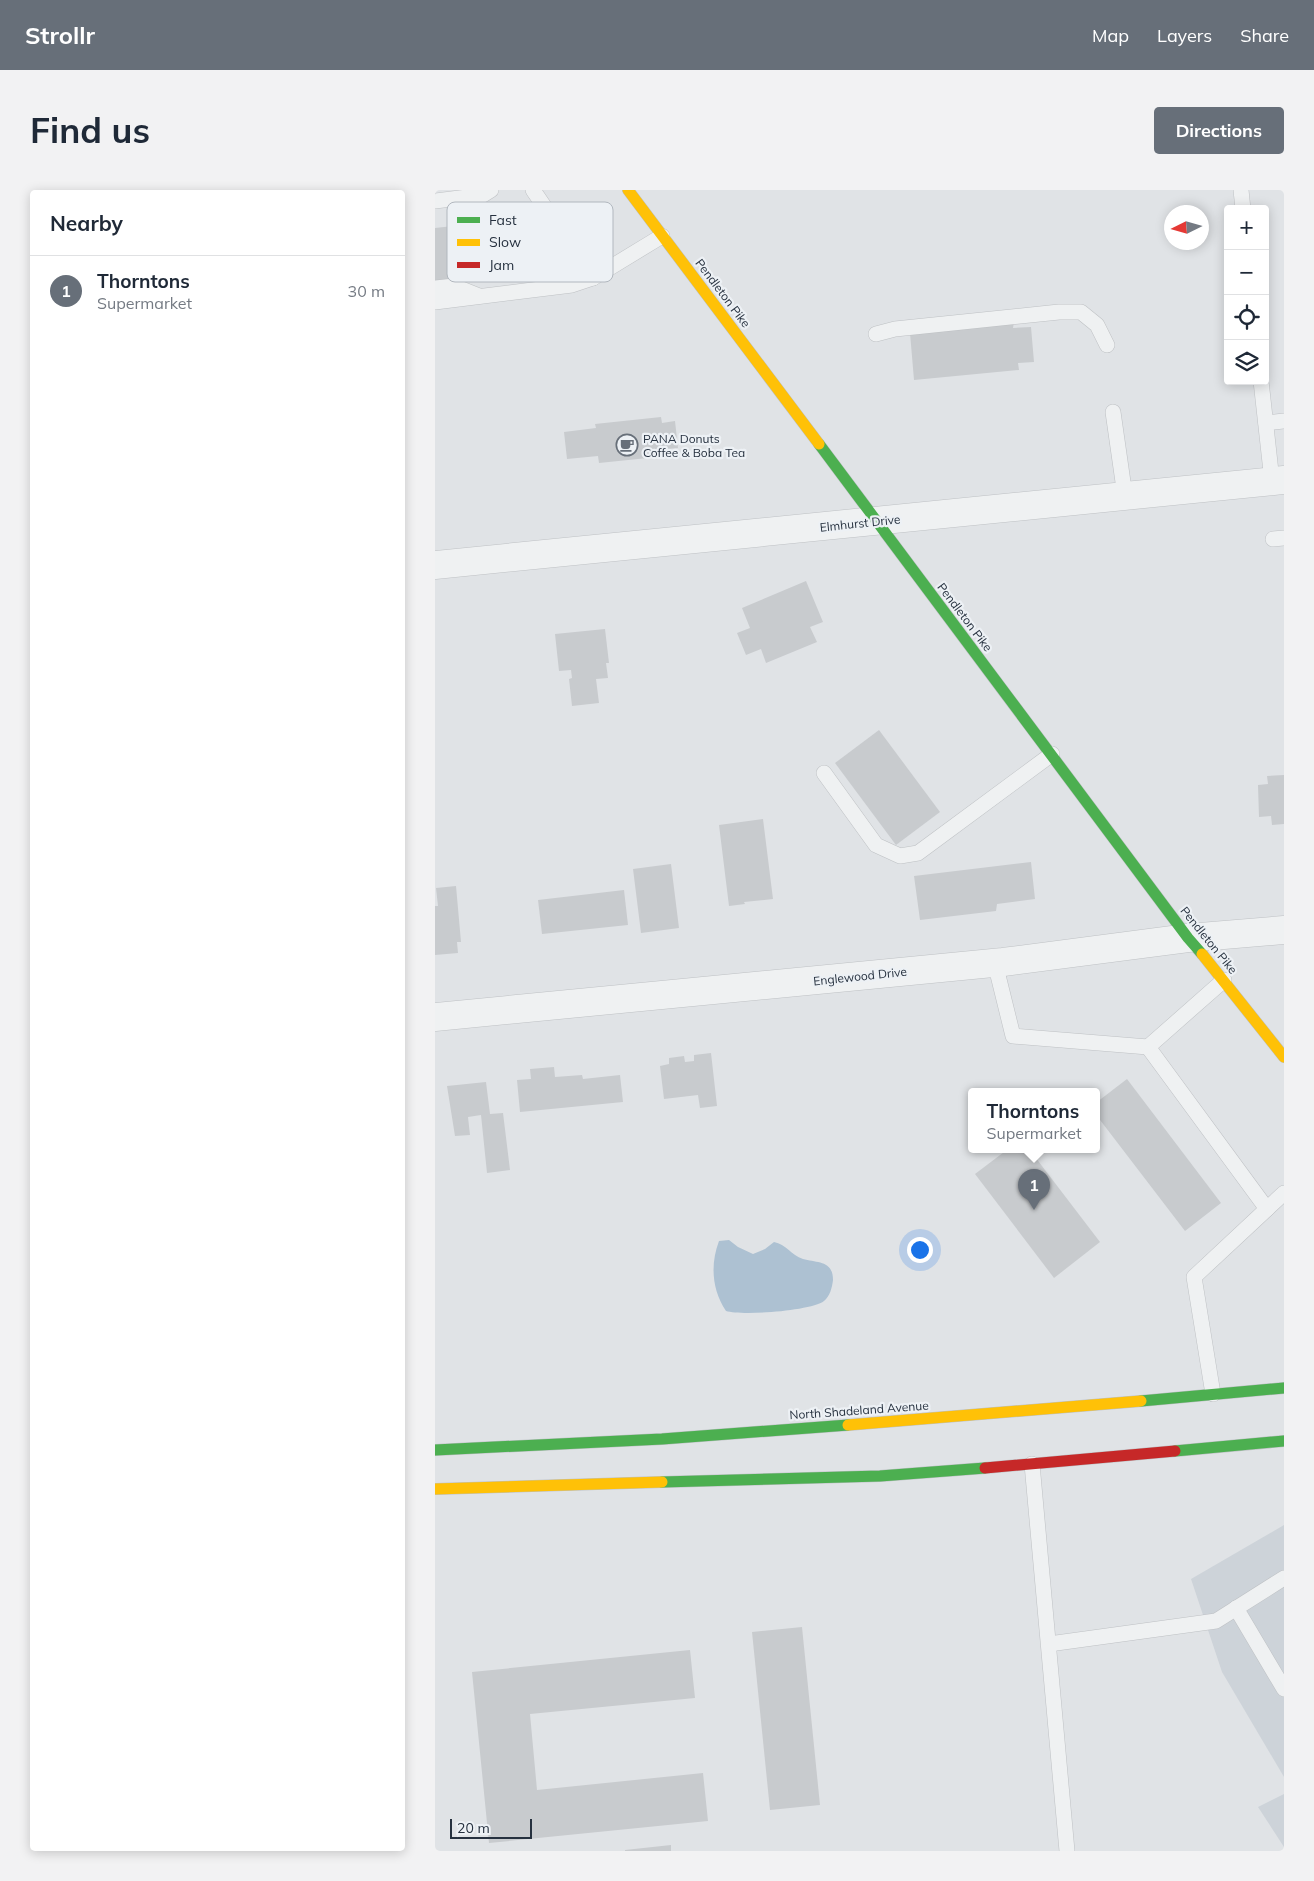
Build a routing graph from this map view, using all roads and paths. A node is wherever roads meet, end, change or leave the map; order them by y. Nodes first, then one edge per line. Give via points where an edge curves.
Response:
1 (491, 190) edge
2 (533, 190) edge
3 (628, 190) edge
4 (1241, 190) edge
5 (435, 201) edge
6 (541, 202) edge
7 (1243, 205) edge
8 (663, 236) junction
9 (613, 266) edge
10 (580, 282) edge
11 (435, 288) edge
12 (480, 296) junction
13 (435, 302) edge
14 (876, 334) dead end
15 (1107, 345) dead end
16 (1261, 385) edge
17 (1113, 412) dead end
18 (1284, 421) edge
19 (1266, 423) junction
20 (1278, 480) edge
21 (1125, 496) junction
22 (876, 521) junction
23 (435, 565) edge
24 (1052, 754) junction
25 (824, 773) dead end
26 (1284, 930) edge
27 (1188, 938) junction
28 (995, 963) junction
29 (1224, 980) junction
30 (435, 1017) edge
31 (1148, 1047) junction
32 (1284, 1057) edge
33 (1284, 1193) edge
34 (1267, 1209) junction
35 (1284, 1388) edge
36 (1213, 1394) junction
37 (1284, 1441) edge
38 (435, 1450) edge
39 (1033, 1464) junction
40 (435, 1489) edge
41 (1284, 1578) edge
42 (1236, 1608) junction
43 (1049, 1644) junction
44 (1284, 1688) edge
45 (1067, 1851) edge

1 - 5 lane via 483,196
2 - 6 lane
3 - 8 main road, Pendleton Pike
4 - 7 lane
8 - 9 lane
8 - 22 main road, Pendleton Pike
10 - 12 lane
11 - 12 lane via 454,286
12 - 13 lane
14 - 15 lane via 895,329 1081,312 1097,326
16 - 19 lane
17 - 21 lane
18 - 19 lane
19 - 20 lane
20 - 21 street, Elmhurst Drive
21 - 22 street, Elmhurst Drive
22 - 23 street, Elmhurst Drive
22 - 24 main road, Pendleton Pike
24 - 25 lane via 918,853 900,856 876,845
24 - 27 main road, Pendleton Pike
26 - 27 street, Englewood Drive
27 - 28 street, Englewood Drive
27 - 29 main road, Pendleton Pike
28 - 30 street, Englewood Drive
28 - 31 lane via 1013,1036
29 - 31 lane
29 - 32 main road, Pendleton Pike
31 - 34 lane
33 - 34 lane
34 - 36 lane via 1194,1277
35 - 36 main road, North Shadeland Avenue
36 - 38 main road, North Shadeland Avenue via 671,1438
37 - 39 main road
39 - 40 main road via 880,1476
39 - 43 lane
41 - 42 lane
42 - 43 lane via 1216,1621
42 - 44 lane
43 - 45 lane

